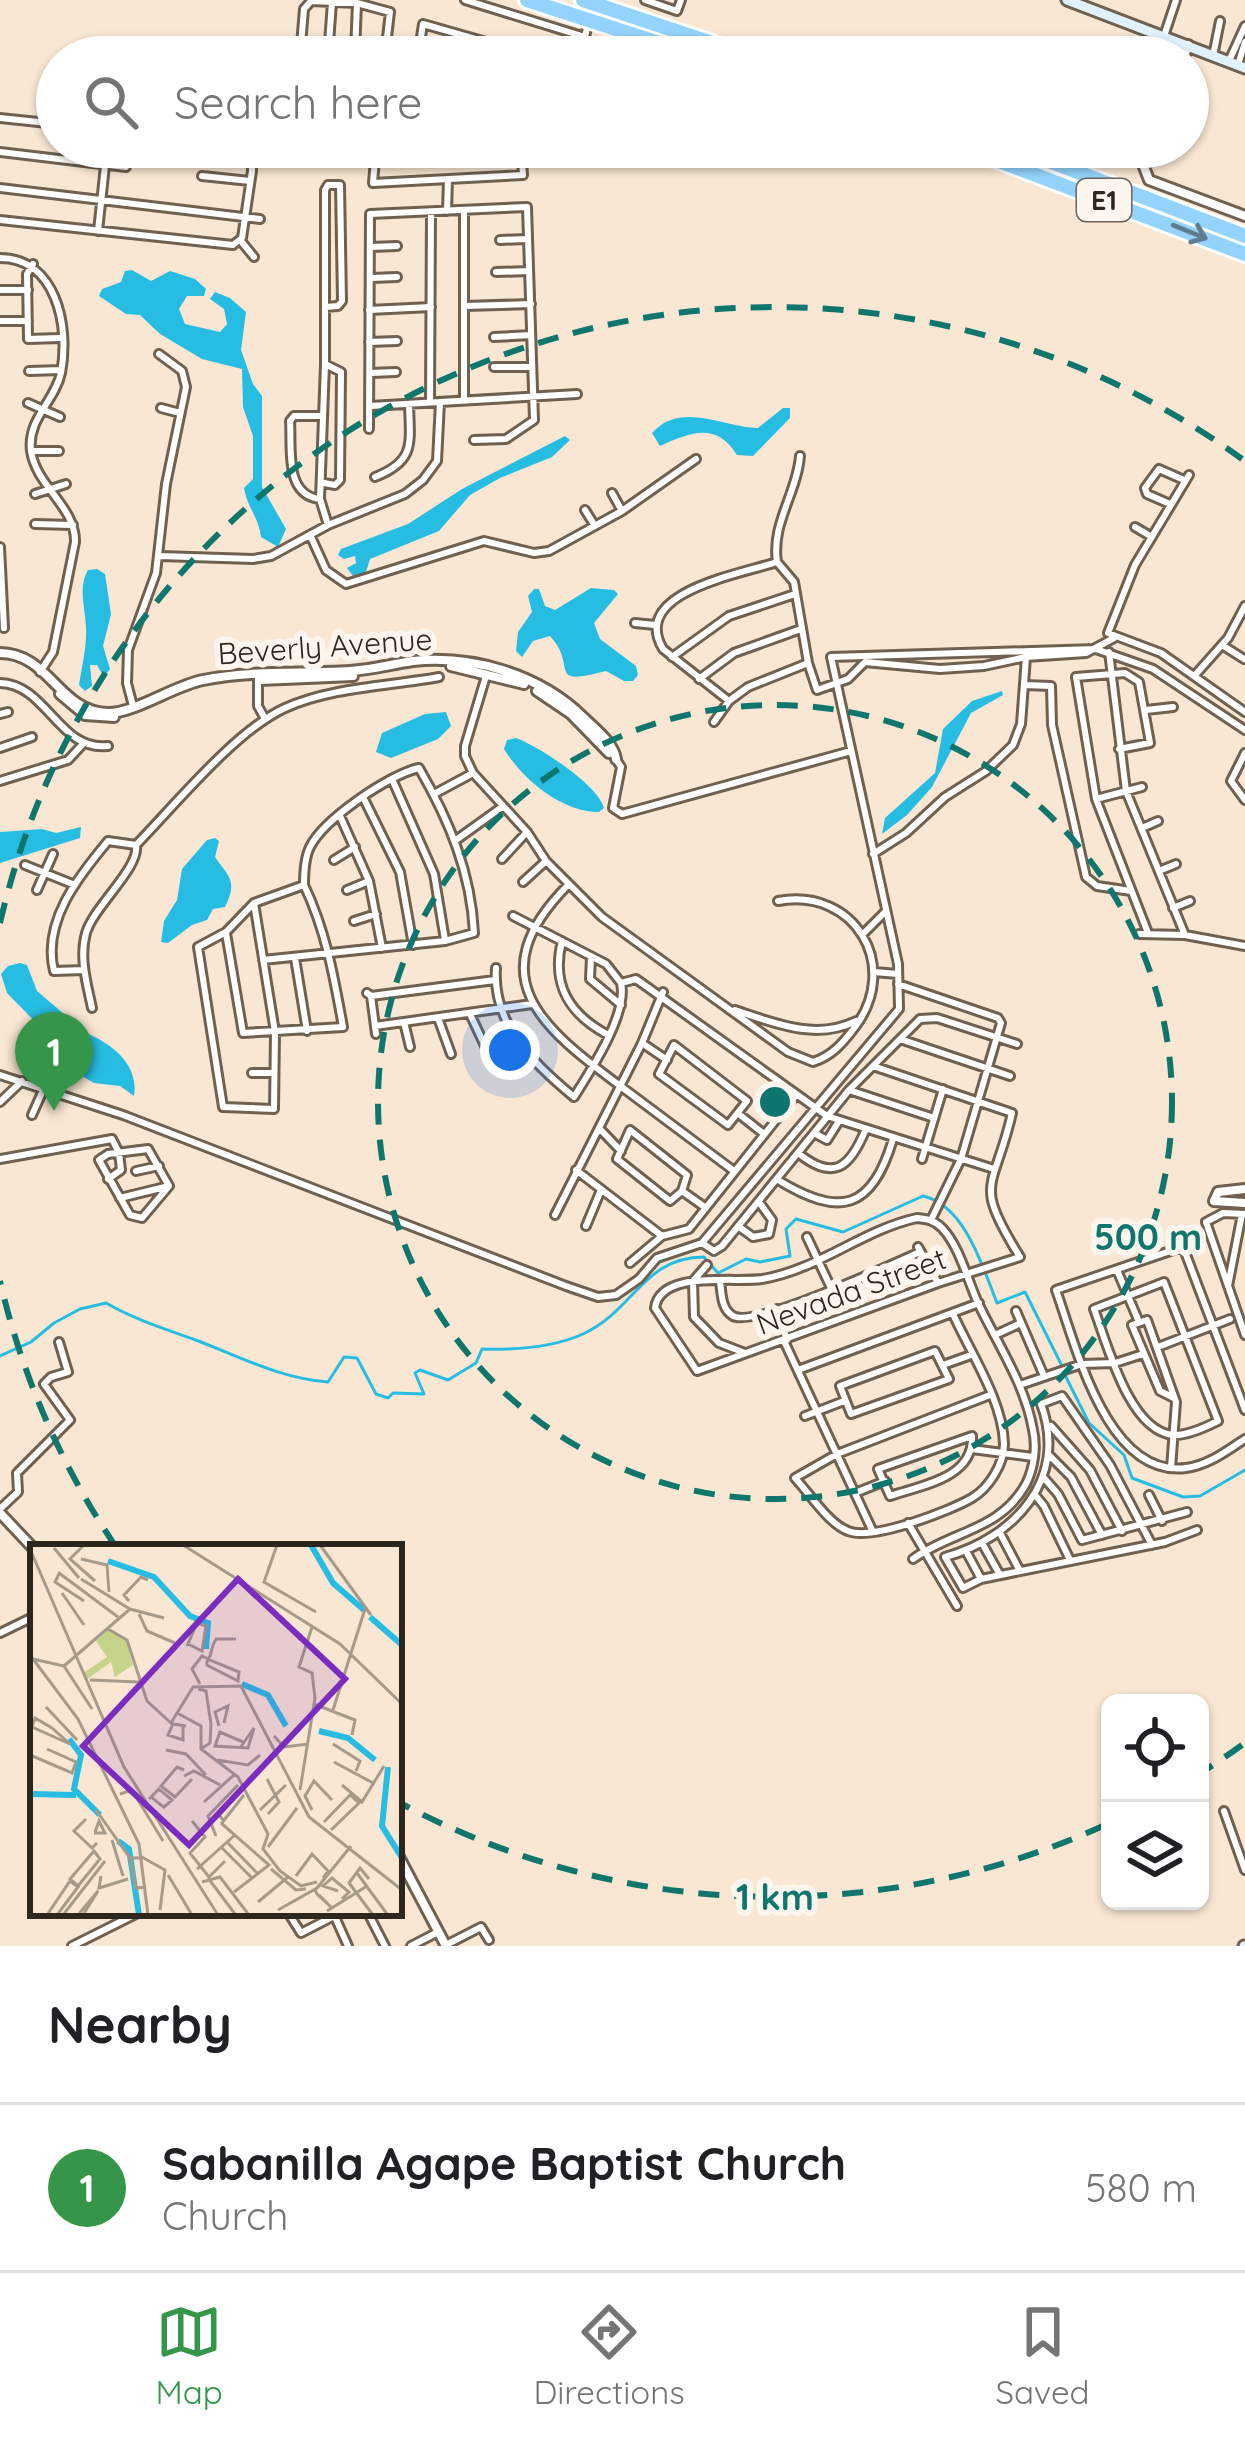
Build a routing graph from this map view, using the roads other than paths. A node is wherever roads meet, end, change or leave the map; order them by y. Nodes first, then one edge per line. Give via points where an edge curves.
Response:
1 (465, 0) edge
2 (527, 0) edge
3 (583, 0) edge
4 (681, 0) edge
5 (1067, 0) edge
6 (1176, 0) edge
7 (651, 1) edge
8 (332, 2) edge
9 (357, 2) edge
10 (1220, 22) dead end
11 (1245, 26) edge
12 (586, 28) dead end
13 (454, 34) joint
14 (302, 36) edge
15 (330, 36) edge
16 (355, 36) edge
17 (388, 36) edge
18 (421, 36) edge
19 (462, 36) edge
20 (582, 36) edge
21 (585, 36) edge
22 (638, 36) edge
23 (691, 36) edge
24 (1164, 36) joint
25 (1245, 42) edge
26 (1209, 54) edge
27 (1213, 56) junction
28 (1237, 65) edge
29 (0, 118) edge
30 (36, 122) edge
31 (0, 152) edge
32 (36, 156) edge
33 (105, 168) edge
34 (251, 168) edge
35 (374, 168) edge
36 (522, 168) edge
37 (1018, 168) edge
38 (1067, 168) edge
39 (1144, 168) edge
40 (202, 176) dead end
41 (448, 179) junction
42 (250, 182) junction
43 (0, 188) edge
44 (102, 200) junction
45 (464, 210) junction
46 (447, 211) junction
47 (431, 212) junction
48 (1245, 216) edge
49 (246, 217) junction
50 (260, 219) dead end
51 (0, 220) edge
52 (98, 231) junction
53 (1245, 236) edge
54 (527, 239) junction
55 (500, 240) dead end
56 (241, 241) junction
57 (397, 246) dead end
58 (370, 247) junction
59 (1245, 254) edge
60 (254, 257) dead end
61 (0, 258) edge
62 (33, 264) junction
63 (529, 271) junction
64 (496, 272) dead end
65 (397, 277) dead end
66 (370, 278) junction
67 (0, 290) edge
68 (28, 290) junction
69 (531, 304) junction
70 (325, 307) junction
71 (431, 307) junction
72 (464, 307) junction
73 (369, 310) junction
74 (0, 321) edge
75 (28, 321) junction
76 (531, 335) junction
77 (494, 337) dead end
78 (60, 338) junction
79 (398, 341) dead end
80 (369, 342) junction
81 (159, 354) dead end
82 (325, 364) junction
83 (494, 367) dead end
84 (532, 367) junction
85 (62, 370) junction
86 (29, 371) dead end
87 (370, 373) junction
88 (397, 373) dead end
89 (578, 394) dead end
90 (534, 398) junction
91 (464, 400) junction
92 (430, 402) junction
93 (440, 402) junction
94 (28, 403) dead end
95 (409, 404) junction
96 (370, 406) junction
97 (161, 408) dead end
98 (42, 409) junction
99 (180, 413) junction
100 (323, 416) junction
101 (60, 417) dead end
102 (368, 429) dead end
103 (474, 440) dead end
104 (59, 451) dead end
105 (31, 452) junction
106 (155, 455) dead end
107 (800, 456) dead end
108 (170, 459) junction
109 (696, 459) dead end
110 (374, 477) dead end
111 (646, 479) dead end
112 (323, 483) junction
113 (66, 484) dead end
114 (49, 489) junction
115 (652, 491) junction
116 (612, 493) dead end
117 (35, 494) dead end
118 (320, 499) junction
119 (1170, 504) junction
120 (585, 510) dead end
121 (622, 511) junction
122 (35, 524) dead end
123 (74, 525) junction
124 (328, 525) junction
125 (595, 526) junction
126 (1135, 527) dead end
127 (553, 531) dead end
128 (310, 536) junction
129 (1152, 537) junction
130 (560, 545) junction
131 (0, 547) edge
132 (160, 556) junction
133 (1124, 559) dead end
134 (778, 562) junction
135 (1135, 566) junction
136 (795, 594) junction
137 (1244, 610) edge
138 (59, 612) junction
139 (74, 615) dead end
140 (635, 623) dead end
141 (656, 625) junction
142 (14, 627) dead end
143 (2, 629) edge
144 (801, 629) junction
145 (1114, 638) junction
146 (1222, 645) junction
147 (1096, 649) junction
148 (1109, 652) junction
149 (0, 655) edge
150 (672, 657) junction
151 (1026, 657) junction
152 (1244, 658) edge
153 (808, 664) junction
154 (488, 669) junction
155 (42, 671) junction
156 (1108, 673) junction
157 (1196, 674) junction
158 (258, 677) junction
159 (439, 677) dead end
160 (699, 679) junction
161 (0, 683) edge
162 (835, 684) junction
163 (1025, 685) junction
164 (729, 700) junction
165 (1173, 706) dead end
166 (134, 708) junction
167 (1145, 710) junction
168 (1245, 712) edge
169 (266, 718) junction
170 (714, 722) dead end
171 (1245, 730) edge
172 (32, 737) dead end
173 (83, 743) junction
174 (108, 746) dead end
175 (0, 748) edge
176 (1119, 749) junction
177 (851, 751) junction
178 (1245, 753) edge
179 (613, 756) joint
180 (472, 773) junction
181 (203, 778) junction
182 (392, 779) junction
183 (0, 782) edge
184 (211, 784) dead end
185 (1142, 787) dead end
186 (1126, 791) junction
187 (434, 794) junction
188 (363, 797) junction
189 (1096, 799) junction
190 (1245, 800) edge
191 (501, 805) junction
192 (340, 816) junction
193 (1158, 821) dead end
194 (1142, 828) junction
195 (527, 832) junction
196 (455, 838) junction
197 (136, 845) junction
198 (355, 847) junction
199 (53, 854) dead end
200 (873, 854) junction
201 (502, 859) dead end
202 (334, 860) dead end
203 (546, 861) junction
204 (1176, 864) dead end
205 (25, 865) dead end
206 (1159, 871) junction
207 (45, 872) junction
208 (369, 881) junction
209 (523, 882) dead end
210 (75, 885) junction
211 (304, 885) junction
212 (568, 885) junction
213 (37, 890) dead end
214 (347, 890) dead end
215 (1131, 891) junction
216 (778, 901) dead end
217 (1190, 902) dead end
218 (254, 903) junction
219 (592, 908) junction
220 (1173, 908) junction
221 (886, 911) junction
222 (376, 914) junction
223 (513, 916) dead end
224 (580, 918) dead end
225 (354, 921) dead end
226 (532, 925) junction
227 (226, 932) junction
228 (862, 935) junction
229 (1185, 935) junction
230 (445, 941) junction
231 (562, 941) junction
232 (413, 945) junction
233 (1245, 946) edge
234 (382, 948) junction
235 (331, 955) junction
236 (591, 956) junction
237 (295, 958) junction
238 (263, 960) junction
239 (496, 968) dead end
240 (85, 970) junction
241 (874, 972) junction
242 (898, 974) junction
243 (496, 980) junction
244 (621, 981) junction
245 (898, 984) junction
246 (663, 995) junction
247 (532, 1004) junction
248 (621, 1005) junction
249 (92, 1008) dead end
250 (500, 1008) junction
251 (730, 1008) junction
252 (469, 1013) junction
253 (864, 1016) junction
254 (438, 1018) junction
255 (404, 1022) junction
256 (307, 1031) junction
257 (275, 1032) junction
258 (608, 1035) junction
259 (995, 1037) junction
260 (900, 1039) junction
261 (642, 1043) junction
262 (1017, 1044) dead end
263 (410, 1046) dead end
264 (452, 1054) dead end
265 (668, 1060) junction
266 (813, 1062) junction
267 (494, 1065) dead end
268 (593, 1066) junction
269 (873, 1066) junction
270 (986, 1069) junction
271 (252, 1072) dead end
272 (814, 1072) dead end
273 (274, 1073) junction
274 (0, 1075) edge
275 (1010, 1076) dead end
276 (22, 1081) junction
277 (620, 1086) junction
278 (44, 1088) junction
279 (943, 1089) junction
280 (849, 1090) junction
281 (795, 1096) junction
282 (977, 1099) junction
283 (0, 1102) edge
284 (812, 1108) junction
285 (32, 1115) dead end
286 (740, 1115) junction
287 (827, 1116) junction
288 (934, 1118) junction
289 (839, 1121) junction
290 (598, 1128) junction
291 (866, 1131) junction
292 (814, 1133) junction
293 (764, 1134) junction
294 (893, 1139) junction
295 (925, 1148) junction
296 (119, 1153) junction
297 (797, 1153) junction
298 (616, 1157) junction
299 (0, 1159) edge
300 (961, 1159) junction
301 (922, 1160) dead end
302 (159, 1166) junction
303 (994, 1169) junction
304 (576, 1170) junction
305 (136, 1171) dead end
306 (734, 1171) junction
307 (108, 1179) junction
308 (777, 1179) junction
309 (169, 1186) junction
310 (1245, 1189) edge
311 (601, 1190) junction
312 (682, 1190) junction
313 (119, 1198) junction
314 (759, 1202) junction
315 (1245, 1203) edge
316 (706, 1208) junction
317 (1243, 1214) edge
318 (556, 1215) dead end
319 (931, 1220) junction
320 (586, 1226) dead end
321 (738, 1226) junction
322 (1177, 1231) dead end
323 (662, 1236) junction
324 (807, 1237) dead end
325 (701, 1243) junction
326 (652, 1245) junction
327 (1182, 1246) junction
328 (657, 1258) junction
329 (630, 1263) dead end
330 (818, 1264) junction
331 (707, 1265) dead end
332 (1117, 1269) junction
333 (967, 1276) junction
334 (693, 1281) junction
335 (720, 1282) junction
336 (938, 1283) junction
337 (832, 1290) junction
338 (1227, 1290) junction
339 (1130, 1295) junction
340 (1231, 1300) junction
341 (1245, 1301) edge
342 (979, 1304) junction
343 (777, 1308) junction
344 (1016, 1311) dead end
345 (953, 1314) junction
346 (1143, 1321) junction
347 (1238, 1321) edge
348 (1021, 1323) junction
349 (1213, 1326) junction
350 (995, 1335) junction
351 (1245, 1335) edge
352 (1186, 1337) junction
353 (786, 1341) junction
354 (59, 1342) dead end
355 (1158, 1347) junction
356 (746, 1354) junction
357 (1143, 1354) junction
358 (971, 1355) junction
359 (1115, 1363) junction
360 (1082, 1364) junction
361 (944, 1365) junction
362 (798, 1370) junction
363 (1044, 1376) junction
364 (1020, 1384) junction
365 (990, 1395) junction
366 (1174, 1398) junction
367 (844, 1401) junction
368 (1245, 1410) edge
369 (816, 1411) junction
370 (805, 1416) dead end
371 (1048, 1424) junction
372 (1174, 1435) junction
373 (1245, 1439) edge
374 (972, 1449) junction
375 (1003, 1452) junction
376 (837, 1454) junction
377 (1048, 1454) junction
378 (1033, 1457) junction
379 (1171, 1468) junction
380 (1043, 1477) junction
381 (885, 1481) junction
382 (855, 1493) junction
383 (1034, 1496) junction
384 (1149, 1496) dead end
385 (1007, 1508) junction
386 (0, 1511) edge
387 (1187, 1512) dead end
388 (1018, 1517) junction
389 (1162, 1521) junction
390 (908, 1523) junction
391 (1142, 1527) junction
392 (1197, 1530) dead end
393 (873, 1532) junction
394 (1122, 1532) junction
395 (1000, 1534) junction
396 (1102, 1535) junction
397 (982, 1544) junction
398 (30, 1545) edge
399 (1152, 1545) junction
400 (925, 1550) junction
401 (965, 1551) junction
402 (913, 1559) dead end
403 (1071, 1562) junction
404 (1020, 1571) junction
405 (1000, 1575) junction
406 (981, 1579) junction
407 (957, 1606) dead end
408 (30, 1618) edge
409 (0, 1633) edge
410 (1224, 1811) dead end
411 (402, 1863) edge
412 (1245, 1870) edge
413 (132, 1916) edge
414 (284, 1916) edge
415 (292, 1916) edge
416 (332, 1916) edge
417 (334, 1916) edge
418 (370, 1916) edge
419 (279, 1919) dead end
420 (438, 1932) junction
421 (489, 1940) dead end
422 (73, 1946) edge
423 (348, 1946) edge
424 (385, 1946) edge
425 (411, 1946) edge
426 (445, 1946) edge

1 - 20 street
2 - 22 highway
3 - 23 highway
4 - 7 street via 677,11
5 - 24 main road
6 - 24 street
8 - 9 street
8 - 14 street via 304,6
8 - 15 street
9 - 16 street
9 - 17 street via 391,14
10 - 27 street
11 - 28 street
12 - 21 street
13 - 18 street via 423,25
13 - 19 street
25 - 28 street
26 - 27 main road
27 - 28 main road
29 - 30 street
31 - 32 street
33 - 44 street
34 - 42 street
35 - 41 street via 373,183
36 - 41 street via 523,175
37 -> 59 highway, E1
38 - 53 highway, E1
39 - 48 street via 1149,180
40 - 42 street
41 - 46 street
42 - 49 street
43 - 44 street
44 - 49 street
44 - 52 street
45 - 46 street
45 - 54 street via 527,206
45 - 72 street
46 - 47 street
47 - 58 street via 370,214
47 - 71 street
49 - 50 street
49 - 56 street
51 - 52 street
52 - 56 street via 227,247
54 - 55 street
54 - 63 street
56 - 60 street
57 - 58 street
58 - 66 street
61 - 62 street
62 - 68 street
62 - 78 street via 55,296
63 - 64 street
63 - 69 street
65 - 66 street
66 - 73 street
67 - 68 street
68 - 75 street
69 - 72 street
69 - 76 street
70 - 70 street via 342,301 340,185 326,187 321,222
70 - 82 street
71 - 73 street
71 - 92 street
72 - 91 street
73 - 80 street
74 - 75 street
75 - 78 street via 28,339
76 - 77 street
76 - 84 street
78 - 85 street
79 - 80 street
80 - 87 street
81 - 99 street via 185,376
82 - 100 street
82 - 112 street via 341,372 340,480
83 - 84 street
84 - 90 street
85 - 86 street
85 - 98 street
87 - 88 street
87 - 96 street
89 - 90 street
90 - 91 street
90 - 103 street via 527,428 506,439
91 - 93 street
92 - 93 street
92 - 95 street
93 - 124 street via 440,450 423,480
94 - 98 street
95 - 96 street
95 - 110 street via 406,455
96 - 102 street
97 - 99 street
98 - 101 street
98 - 105 street
99 - 108 street
100 - 112 street
100 - 118 street via 290,421 293,479
104 - 105 street
105 - 114 street
106 - 108 street
107 - 134 street via 776,534
108 - 132 street
109 - 115 street
111 - 115 street
112 - 118 street
113 - 114 street
114 - 117 street
114 - 123 street
115 - 121 street
116 - 121 street
118 - 124 street
119 - 119 street via 1145,488 1159,469 1187,477
119 - 129 street
120 - 125 street
121 - 125 street
122 - 123 street
123 - 138 street
124 - 128 street
125 - 130 street
126 - 129 street
127 - 130 street
128 - 130 street via 326,570 346,584 484,541 534,553
128 - 132 street via 262,558
129 - 135 street
131 - 143 street
132 - 166 street via 128,650
133 - 135 street
134 - 136 street
134 - 141 street via 674,597
135 - 145 street via 1110,623
136 - 144 street
136 - 150 street via 730,616
137 - 146 street
138 - 139 street
138 - 155 street
140 - 141 street
141 - 150 street
142 - 143 street
144 - 153 street
144 - 160 street via 734,652
145 - 147 street
145 - 157 street
146 - 152 street
146 - 157 street
147 - 148 street
147 - 151 street
147 - 162 street via 836,655 829,661
148 - 156 street
148 - 171 street via 1153,669
149 - 155 street, Beverly Avenue via 18,654
150 - 160 street
151 - 162 street via 947,669 865,662
151 - 163 street
153 - 162 street via 814,690
153 - 164 street
154 - 158 street, Beverly Avenue via 417,661
154 - 179 street, Beverly Avenue via 521,677 574,708
154 - 180 street via 465,746
155 - 166 street, Beverly Avenue via 90,710
156 - 167 street via 1135,678
156 - 176 street
156 - 189 street via 1075,680
157 - 168 street
158 - 166 street, Beverly Avenue via 206,679
158 - 169 street
159 - 169 street via 312,699
160 - 164 street
161 - 173 street via 20,687
162 - 177 street
163 - 200 street via 1019,732 1007,752
163 - 215 street via 1051,686 1052,725 1086,877
164 - 170 street
165 - 167 street
167 - 176 street via 1150,743
169 - 181 street
172 - 175 street
173 - 174 street
173 - 183 street via 68,760
176 - 186 street
177 - 179 street via 622,814 613,808 621,767
177 - 200 street
178 - 190 street via 1231,781
180 - 187 street
180 - 191 street
181 - 184 street
181 - 197 street
182 - 187 street via 419,768
182 - 188 street
182 - 230 street via 434,874
185 - 186 street
186 - 189 street
186 - 194 street
187 - 196 street
188 - 192 street
188 - 232 street via 394,854
189 - 215 street
191 - 195 street
191 - 196 street
192 - 198 street
192 - 211 street via 310,847
193 - 194 street
194 - 206 street
195 - 201 street
195 - 203 street
196 - 230 street via 474,933
197 - 210 street via 108,842
197 - 240 street via 88,926
198 - 202 street
198 - 208 street
199 - 207 street
200 - 221 street
203 - 209 street
203 - 212 street
204 - 206 street
205 - 207 street
206 - 220 street
207 - 210 street
207 - 213 street
208 - 214 street
208 - 222 street
210 - 240 street via 58,916 52,965 58,972
211 - 218 street
211 - 235 street
212 - 219 street
212 - 226 street
215 - 229 street via 1144,934
216 - 228 street via 831,906
217 - 220 street
218 - 227 street
218 - 238 street
219 - 224 street
219 - 251 street
220 - 229 street
221 - 228 street
221 - 242 street
222 - 225 street
222 - 234 street
223 - 226 street
226 - 231 street
226 - 247 street via 525,977
227 - 257 street via 243,1033
227 - 273 street via 198,947 223,1107 274,1109
228 - 241 street
229 - 233 street
230 - 232 street
231 - 236 street
231 - 258 street via 556,968 564,998
232 - 234 street
234 - 235 street
235 - 237 street
235 - 256 street via 343,1028
236 - 244 street
236 - 248 street via 590,979
237 - 238 street
237 - 256 street
238 - 257 street
239 - 243 street
240 - 249 street
241 - 242 street
241 - 253 street via 876,999
242 - 245 street
243 - 250 street
243 - 255 street via 369,994 376,1030
244 - 246 street
244 - 248 street
245 - 259 street via 998,1018
245 - 284 street via 894,1019
246 - 261 street
246 - 281 street
247 - 250 street
247 - 268 street
248 - 258 street
250 - 252 street
250 - 268 street via 524,1051 571,1095
251 - 253 street via 804,1030
251 - 266 street
252 - 254 street
252 - 267 street
253 - 266 street via 831,1054
254 - 255 street
254 - 264 street
255 - 263 street
256 - 257 street
257 - 273 street
258 - 268 street
259 - 260 street via 924,1017
259 - 262 street
259 - 270 street
260 - 269 street
260 - 270 street
261 - 265 street
261 - 277 street
265 - 286 street via 656,1075 730,1129
265 - 286 street via 673,1041 751,1101
266 - 272 street
268 - 277 street
269 - 279 street
269 - 280 street
270 - 275 street
270 - 282 street
271 - 273 street
274 - 276 street
276 - 278 street
276 - 283 street
277 - 290 street
277 - 306 street
278 - 285 street
278 - 328 street via 598,1297 621,1293
279 - 282 street
279 - 288 street
280 - 287 street
280 - 288 street
281 - 284 street
281 - 293 street
282 - 300 street
282 - 303 street via 1012,1113
284 - 287 street
284 - 325 street
286 - 293 street
287 - 289 street
287 - 292 street
288 - 295 street
289 - 291 street
289 - 292 street via 827,1140
290 - 298 street
290 - 304 street
291 - 294 street
291 - 297 street via 841,1166 826,1169
292 - 297 street
293 - 306 street
294 - 295 street
294 - 308 street via 874,1187 851,1201 823,1203
295 - 300 street
295 - 301 street
296 - 299 street via 112,1139 90,1140
296 - 302 street via 148,1149
296 - 307 street via 121,1169
296 - 307 street via 99,1160
297 - 308 street
298 - 312 street via 671,1205
298 - 312 street via 629,1128 692,1176
300 - 303 street
300 - 319 street
302 - 305 street
302 - 309 street
303 - 333 street, Nevada Street via 989,1201 1020,1257
304 - 311 street
304 - 318 street
306 - 316 street
307 - 313 street
308 - 314 street
309 - 313 street
309 - 313 street via 142,1218 130,1216
310 - 315 street via 1220,1191 1214,1201
311 - 320 street
311 - 323 street
312 - 316 street
314 - 321 street
314 - 321 street via 772,1220 769,1234 753,1237
316 - 323 street via 684,1232
317 - 338 street
317 - 338 street via 1206,1222
319 - 330 street via 906,1221
319 - 333 street via 950,1238
321 - 325 street via 717,1250
322 - 327 street
323 - 326 street
324 - 330 street
325 - 328 street
326 - 328 street
326 - 329 street
327 - 332 street
327 - 349 street
330 - 335 street
330 - 337 street
331 - 334 street
332 - 339 street
332 - 360 street via 1056,1290
333 - 336 street, Nevada Street
333 - 342 street
334 - 335 street
334 - 356 street via 699,1324
334 - 356 street, Nevada Street via 668,1287 655,1308 698,1371
335 - 343 street via 735,1317
336 - 337 street via 919,1249
336 - 353 street, Nevada Street
337 - 343 street
338 - 340 street
339 - 346 street
339 - 352 street via 1164,1282
339 - 359 street via 1094,1309
340 - 341 street
340 - 347 street
342 - 345 street
342 - 350 street
343 - 353 street
344 - 348 street
345 - 358 street
345 - 362 street
346 - 355 street
346 - 357 street via 1132,1325
347 - 349 street
347 - 351 street
348 - 350 street
348 - 363 street
349 - 352 street
349 - 368 street
350 - 364 street
352 - 355 street
352 - 372 street via 1218,1421
353 - 356 street, Nevada Street
353 - 362 street
354 - 386 street via 68,1372 44,1384 70,1420 17,1473 18,1492
355 - 366 street
357 - 359 street
357 - 366 street via 1160,1391
358 - 361 street
358 - 365 street
359 - 360 street
359 - 372 street via 1135,1408
360 - 363 street
360 - 379 street via 1113,1430 1148,1461
361 - 367 street via 935,1351 840,1386
361 - 367 street via 949,1379 851,1414
362 - 369 street
363 - 364 street
364 - 378 street
365 - 375 street
365 - 376 street
366 - 372 street
367 - 369 street
369 - 370 street
369 - 376 street
371 - 377 street
371 - 391 street via 1041,1404 1062,1396
371 - 394 street via 1090,1470
372 - 379 street
373 - 379 street via 1211,1461
374 - 375 street
374 - 381 street via 954,1473 909,1490 890,1496
374 - 381 street via 972,1436 878,1469
375 - 378 street
375 - 390 street via 973,1498
376 - 382 street
376 - 393 street via 795,1478 841,1527
377 - 380 street
377 - 396 street
378 - 385 street
380 - 383 street
380 - 396 street via 1082,1540
381 - 382 street
382 - 393 street
383 - 388 street
383 - 403 street
384 - 389 street
385 - 388 street
385 - 400 street
386 - 398 street
387 - 389 street
388 - 395 street
389 - 391 street
390 - 393 street
390 - 400 street
391 - 394 street
391 - 399 street
392 - 399 street
394 - 396 street
395 - 397 street
395 - 404 street
397 - 401 street
397 - 405 street
399 - 403 street
400 - 402 street
400 - 407 street
401 - 406 street
401 - 406 street via 945,1557 963,1588
403 - 404 street
404 - 405 street
405 - 406 street
408 - 409 street
410 - 412 street
411 - 420 street
413 - 422 street
414 - 419 street
415 - 416 street via 301,1933
417 - 423 street
418 - 424 street
420 - 425 street
420 - 426 street
421 - 426 street via 482,1927

